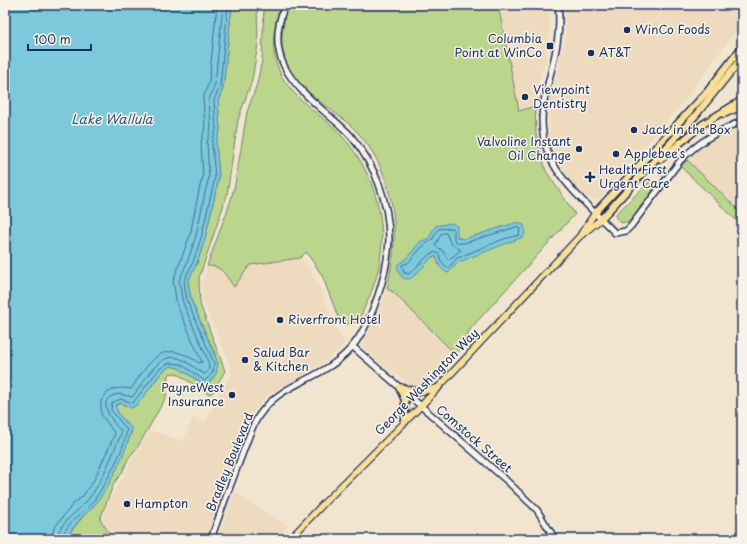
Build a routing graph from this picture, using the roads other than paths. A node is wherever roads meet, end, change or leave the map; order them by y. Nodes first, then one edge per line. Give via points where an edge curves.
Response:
1 (285, 5) edge
2 (558, 5) edge
3 (742, 47) edge
4 (742, 58) edge
5 (742, 100) edge
6 (742, 106) edge
7 (742, 121) edge
8 (702, 124) junction
9 (643, 174) junction
10 (595, 213) junction
11 (601, 219) junction
12 (579, 237) junction
13 (352, 346) junction
14 (399, 387) junction
15 (438, 388) junction
16 (421, 406) junction
17 (405, 422) junction
18 (211, 539) edge
19 (290, 539) edge
20 (555, 539) edge

1 - 13 street, Bradley Boulevard via 279,23 278,38 286,71 294,84 356,142 377,177 385,204 389,238 387,262 369,318
2 - 10 street via 557,48 544,103 542,132 555,169 569,188
3 - 10 highway, George Washington Way via 707,92
4 - 9 highway, George Washington Way
5 - 8 highway
6 - 8 highway
7 - 11 street via 714,134 689,152 626,231 615,233
8 - 9 highway
9 - 11 highway, George Washington Way
10 - 11 street
10 - 12 main road, George Washington Way
11 - 12 main road, George Washington Way
12 - 15 main road, George Washington Way
13 - 14 street, Comstock Street
13 - 18 street, Bradley Boulevard via 339,360 282,392 263,409 256,420
14 - 15 highway via 418,392
14 - 16 street, Comstock Street
14 - 17 highway via 405,400
15 - 16 main road, George Washington Way
16 - 17 main road, George Washington Way
16 - 20 street, Comstock Street via 537,510
17 - 19 main road, George Washington Way

